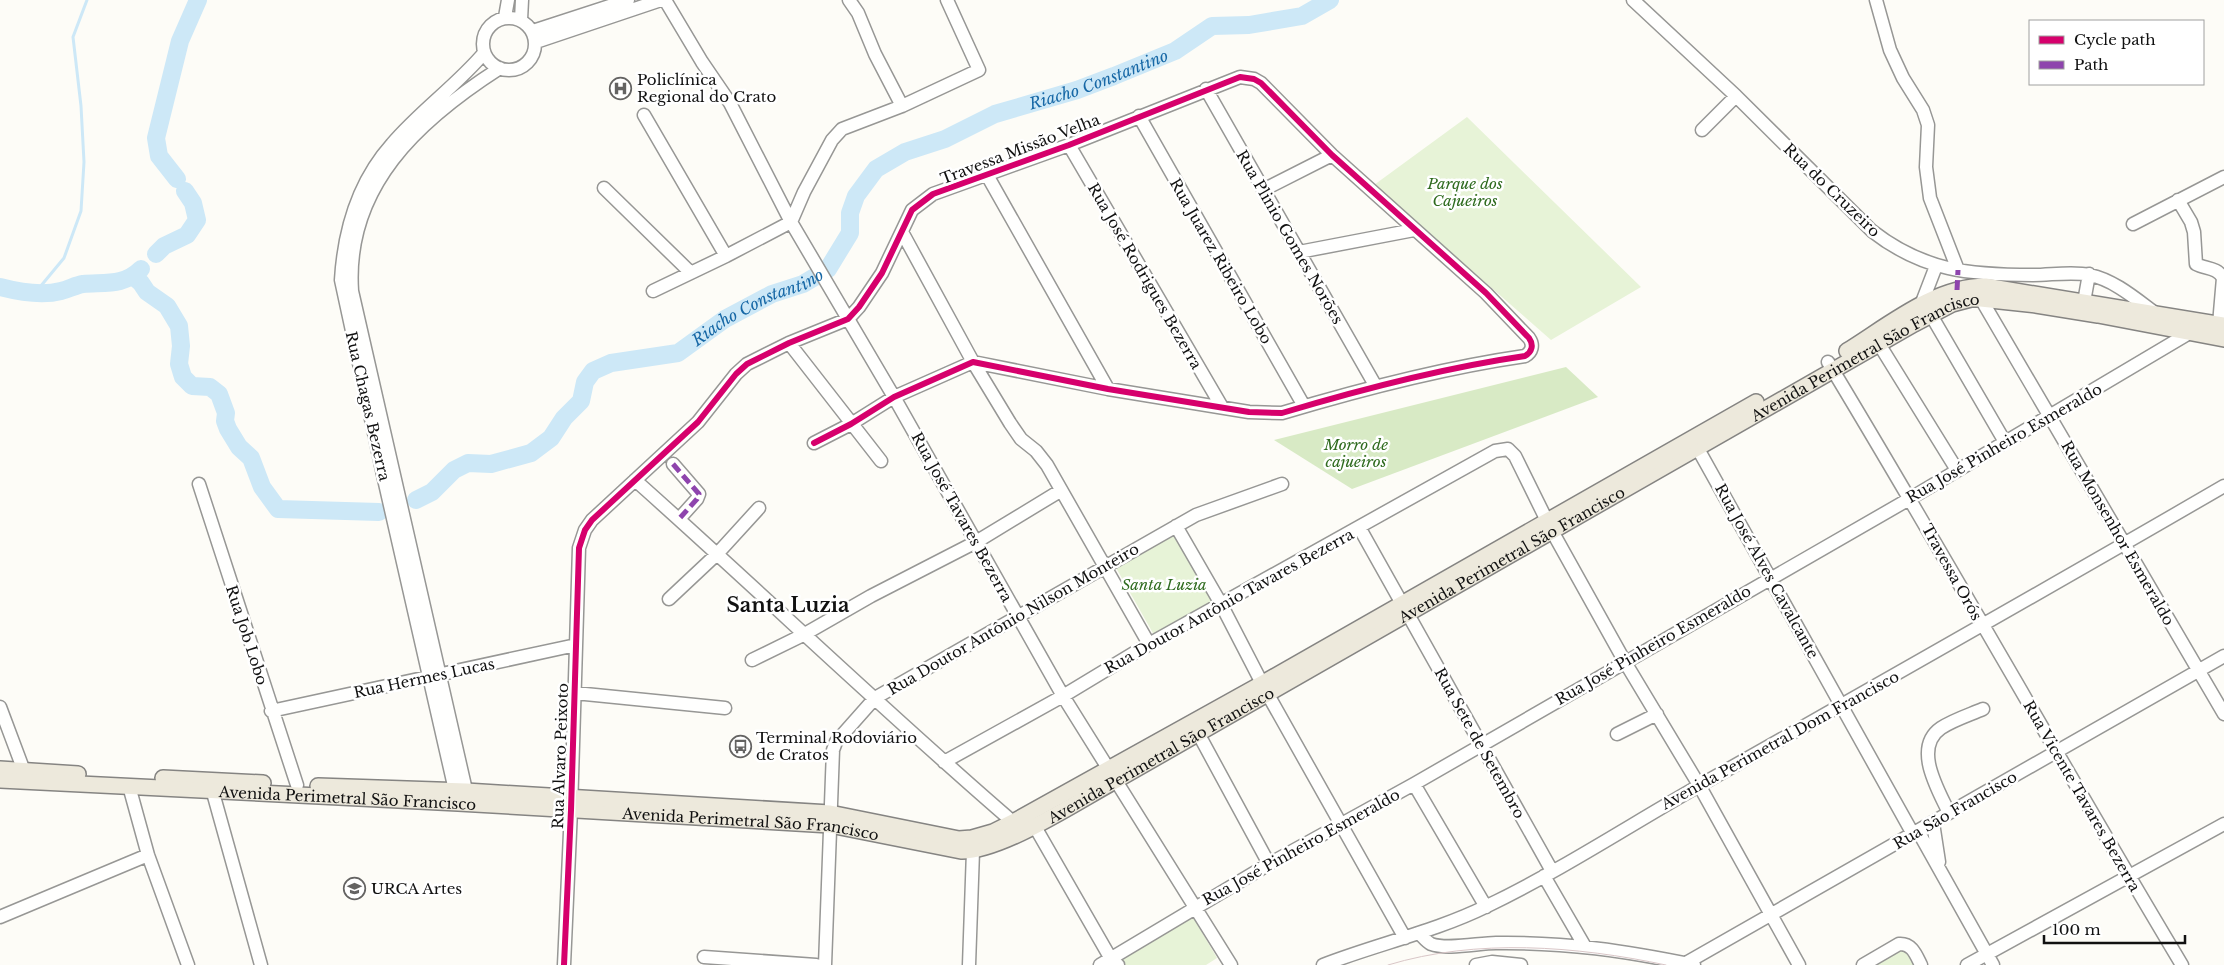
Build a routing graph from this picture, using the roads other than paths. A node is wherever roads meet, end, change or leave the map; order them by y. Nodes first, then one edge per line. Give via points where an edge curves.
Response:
1 (508, 0) edge
2 (522, 0) edge
3 (628, 0) edge
4 (661, 0) edge
5 (665, 0) edge
6 (849, 0) edge
7 (947, 0) edge
8 (1633, 0) edge
9 (1876, 0) edge
10 (504, 18) junction
11 (521, 20) junction
12 (534, 37) junction
13 (484, 53) junction
14 (500, 68) junction
15 (1206, 89) junction
16 (1736, 96) junction
17 (902, 106) junction
18 (644, 115) dead end
19 (1139, 116) junction
20 (1702, 130) dead end
21 (1069, 144) junction
22 (1332, 155) junction
23 (987, 175) junction
24 (2224, 178) edge
25 (604, 188) dead end
26 (1264, 190) junction
27 (2178, 200) junction
28 (791, 222) junction
29 (2133, 224) dead end
30 (1414, 230) junction
31 (902, 232) junction
32 (1298, 252) junction
33 (726, 256) junction
34 (1936, 266) junction
35 (1958, 270) junction
36 (690, 272) junction
37 (2089, 274) junction
38 (653, 291) dead end
39 (1981, 299) junction
40 (2084, 302) junction
41 (1926, 310) junction
42 (2157, 315) junction
43 (848, 319) junction
44 (2197, 327) junction
45 (2222, 334) edge
46 (789, 343) junction
47 (1879, 344) junction
48 (973, 362) junction
49 (1831, 366) junction
50 (1375, 385) junction
51 (1108, 389) junction
52 (894, 397) junction
53 (1304, 406) junction
54 (1222, 407) junction
55 (2050, 416) junction
56 (851, 424) junction
57 (1695, 442) junction
58 (2005, 442) junction
59 (814, 444) dead end
60 (881, 461) dead end
61 (672, 464) dead end
62 (1957, 470) junction
63 (635, 480) junction
64 (199, 484) dead end
65 (1282, 484) dead end
66 (2224, 486) edge
67 (1060, 491) junction
68 (1911, 498) junction
69 (759, 508) dead end
70 (679, 519) junction
71 (1176, 526) junction
72 (1550, 526) junction
73 (1359, 527) junction
74 (976, 542) junction
75 (2125, 544) junction
76 (579, 548) joint
77 (718, 553) junction
78 (1104, 566) junction
79 (1770, 578) junction
80 (669, 600) dead end
81 (1221, 604) junction
82 (1405, 608) junction
83 (1018, 617) junction
84 (1982, 626) junction
85 (803, 635) junction
86 (1149, 644) junction
87 (576, 645) junction
88 (2224, 656) edge
89 (752, 660) dead end
90 (1625, 662) junction
91 (2198, 671) junction
92 (435, 676) junction
93 (1265, 688) junction
94 (575, 692) junction
95 (1063, 696) junction
96 (875, 698) junction
97 (1842, 705) junction
98 (0, 707) edge
99 (725, 708) dead end
100 (1983, 709) dead end
101 (271, 710) junction
102 (1657, 714) junction
103 (2224, 714) edge
104 (1198, 733) junction
105 (1617, 734) dead end
106 (1481, 745) junction
107 (2056, 753) junction
108 (944, 762) junction
109 (0, 770) edge
110 (1112, 775) junction
111 (26, 776) junction
112 (0, 780) edge
113 (1414, 784) junction
114 (211, 785) junction
115 (297, 785) junction
116 (1699, 785) junction
117 (129, 786) junction
118 (462, 798) junction
119 (571, 804) junction
120 (1949, 814) junction
121 (830, 819) junction
122 (1934, 823) junction
123 (1341, 824) junction
124 (2224, 824) edge
125 (1034, 825) junction
126 (1016, 828) junction
127 (1915, 833) junction
128 (918, 836) junction
129 (973, 851) junction
130 (148, 856) junction
131 (1269, 864) junction
132 (1939, 867) junction
133 (1548, 874) junction
134 (2129, 878) junction
135 (1196, 906) junction
136 (1486, 907) junction
137 (1772, 914) junction
138 (0, 917) edge
139 (1420, 934) junction
140 (1406, 938) junction
141 (1584, 945) junction
142 (704, 957) dead end
143 (1990, 960) edge
144 (1114, 962) edge
145 (1227, 963) edge
146 (1691, 964) edge
147 (188, 965) edge
148 (261, 965) edge
149 (564, 965) edge
150 (816, 965) edge
151 (824, 965) edge
152 (969, 965) edge
153 (1100, 965) edge
154 (1323, 965) edge
155 (1476, 965) edge
156 (1521, 965) edge
157 (1799, 965) edge
158 (1863, 965) edge
159 (1921, 965) edge
160 (1968, 965) edge
161 (2182, 965) edge

1 - 10 street
2 - 11 street
3 - 12 street
4 - 12 street
5 - 28 street, Rua José Tavares Bezerra via 730,103
6 - 17 street via 858,12
7 - 17 street via 979,70
8 - 16 street, Rua do Cruzeiro
9 - 35 street via 1890,50 1928,125 1926,167 1930,198
10 - 11 street
10 - 13 street via 486,30 482,45
11 - 12 street
12 - 14 street via 531,59 525,65 517,69
13 - 14 street via 493,65
13 - 92 street, Rua Chagas Bezerra via 378,161 356,206 343,250 341,280 345,305
14 - 92 street, Rua Chagas Bezerra via 421,127 398,152 365,205 352,258 352,291
15 - 19 street, Travessa Missão Velha
15 - 22 street, Travessa Missão Velha via 1240,77 1254,79
15 - 26 street, Rua Plinio Gomes Norões
16 - 20 street
16 - 34 street, Rua do Cruzeiro via 1872,231 1912,257
17 - 28 street via 842,129 832,140
18 - 33 street
19 - 21 street, Travessa Missão Velha
19 - 53 street, Rua Juarez Ribeiro Lobo
21 - 23 street, Travessa Missão Velha
21 - 54 street, Rua José Rodrigues Bezerra
22 - 26 street
22 - 30 street
23 - 31 street, Travessa Missão Velha via 923,200 912,210
23 - 51 street
24 - 27 street
25 - 36 street
26 - 32 street, Rua Plinio Gomes Norões
27 - 29 street
27 - 45 street via 2194,232 2196,264 2215,270 2223,278
28 - 33 street
28 - 43 street, Rua José Tavares Bezerra
30 - 32 street
30 - 50 street via 1486,293 1531,341 1531,350 1525,356 1480,362
31 - 43 street, Travessa Missão Velha via 882,273
31 - 48 street
32 - 50 street, Rua Plinio Gomes Norões
33 - 36 street
34 - 35 street, Rua do Cruzeiro
34 - 41 street
35 - 37 street, Rua do Cruzeiro via 1995,274
36 - 38 street
37 - 40 street
37 - 42 street, Rua do Cruzeiro via 2113,284
39 - 41 main road, Avenida Perimetral São Francisco
39 - 44 main road, Avenida Perimetral São Francisco
39 - 55 street, Rua Monsenhor Esmeraldo
40 - 41 main road, Avenida Perimetral São Francisco via 1975,286 1957,290
40 - 42 main road, Avenida Perimetral São Francisco
41 - 47 main road, Avenida Perimetral São Francisco
41 - 49 main road, Avenida Perimetral São Francisco
41 - 58 street
42 - 44 main road, Avenida Perimetral São Francisco
43 - 46 street, Travessa Missão Velha
43 - 52 street, Rua José Tavares Bezerra
44 - 45 main road, Avenida Perimetral São Francisco
44 - 55 street, Rua José Pinheiro Esmeraldo
46 - 56 street
46 - 63 street, Travessa Missão Velha via 747,364 698,422
47 - 49 main road, Avenida Perimetral São Francisco
47 - 62 street
48 - 51 street
48 - 52 street
48 - 67 street via 1021,439 1047,464
49 - 57 main road, Avenida Perimetral São Francisco
49 - 68 street, Travessa Orós
50 - 53 street
51 - 54 street
52 - 56 street
52 - 74 street, Rua José Tavares Bezerra
53 - 54 street via 1270,413
55 - 58 street, Rua José Pinheiro Esmeraldo
55 - 75 street, Rua Monsenhor Esmeraldo
56 - 59 street
56 - 60 street
57 - 72 main road, Avenida Perimetral São Francisco
57 - 79 street, Rua José Alves Cavalcante
58 - 62 street, Rua José Pinheiro Esmeraldo
61 - 70 street via 699,494
62 - 68 street, Rua José Pinheiro Esmeraldo
63 - 70 street
63 - 76 street, Travessa Missão Velha via 592,520
64 - 101 street, Rua Job Lobo
65 - 71 street, Rua Doutor Antônio Nilson Monteiro via 1211,509
66 - 75 street, Avenida Perimetral Dom Francisco
67 - 74 street
67 - 78 street
68 - 79 street, Rua José Pinheiro Esmeraldo
68 - 84 street, Travessa Orós
69 - 77 street
70 - 77 street
71 - 78 street, Rua Doutor Antônio Nilson Monteiro
71 - 81 street
72 - 73 street, Rua Doutor Antônio Tavares Bezerra via 1515,456 1508,449 1496,451
72 - 82 main road, Avenida Perimetral São Francisco
72 - 90 street
73 - 81 street, Rua Doutor Antônio Tavares Bezerra
73 - 82 street, Rua Sete de Setembro
74 - 83 street, Rua José Tavares Bezerra
74 - 85 street
75 - 84 street, Avenida Perimetral Dom Francisco
75 - 91 street, Rua Monsenhor Esmeraldo
76 - 87 street, Rua Alvaro Peixoto
77 - 80 street
77 - 85 street
78 - 83 street, Rua Doutor Antônio Nilson Monteiro
78 - 86 street
79 - 90 street, Rua José Pinheiro Esmeraldo
79 - 97 street, Rua José Alves Cavalcante
81 - 86 street, Rua Doutor Antônio Tavares Bezerra
81 - 93 street
82 - 93 main road, Avenida Perimetral São Francisco
82 - 106 street, Rua Sete de Setembro
83 - 95 street, Rua José Tavares Bezerra
83 - 96 street, Rua Doutor Antônio Nilson Monteiro
84 - 97 street, Avenida Perimetral Dom Francisco
84 - 107 street, Rua Vicente Tavares Bezerra
85 - 89 street
85 - 96 street
86 - 95 street, Rua Doutor Antônio Tavares Bezerra
87 - 92 street, Rua Hermes Lucas
87 - 94 street, Rua Alvaro Peixoto
88 - 91 street, Rua São Francisco
90 - 102 street
90 - 106 street, Rua José Pinheiro Esmeraldo
91 - 103 street, Rua Monsenhor Esmeraldo
91 - 107 street, Rua São Francisco
92 - 101 street, Rua Hermes Lucas
92 - 118 street, Rua Chagas Bezerra
93 - 104 main road, Avenida Perimetral São Francisco
93 - 110 main road, Avenida Perimetral São Francisco
93 - 123 street
94 - 99 street
94 - 119 street, Rua Alvaro Peixoto
95 - 108 street, Rua Doutor Antônio Tavares Bezerra
95 - 110 street, Rua José Tavares Bezerra
96 - 108 street
96 - 121 street, Rua Doutor Antônio Nilson Monteiro via 836,742
97 - 116 street, Avenida Perimetral Dom Francisco
97 - 127 street
98 - 111 street
100 - 120 street via 1943,727 1934,735 1930,745 1928,762
101 - 115 street, Rua Job Lobo
102 - 105 street
102 - 116 street
104 - 110 main road, Avenida Perimetral São Francisco
104 - 131 street
106 - 113 street, Rua José Pinheiro Esmeraldo
106 - 133 street, Rua Sete de Setembro
107 - 120 street, Rua São Francisco
107 - 134 street, Rua Vicente Tavares Bezerra
108 - 126 street
109 - 111 main road, Avenida Perimetral São Francisco
110 - 125 main road, Avenida Perimetral São Francisco
110 - 126 main road, Avenida Perimetral São Francisco
110 - 135 street, Rua José Tavares Bezerra
111 - 112 main road, Avenida Perimetral São Francisco
111 - 114 main road, Avenida Perimetral São Francisco
111 - 117 main road, Avenida Perimetral São Francisco
113 - 123 street, Rua José Pinheiro Esmeraldo
113 - 136 street
114 - 115 main road, Avenida Perimetral São Francisco
114 - 117 main road, Avenida Perimetral São Francisco
114 - 118 main road, Avenida Perimetral São Francisco
114 - 148 street
115 - 118 main road, Avenida Perimetral São Francisco
116 - 133 street, Avenida Perimetral Dom Francisco
116 - 137 street
117 - 130 street
118 - 119 main road, Avenida Perimetral São Francisco
119 - 121 main road, Avenida Perimetral São Francisco
119 - 149 street, Rua Alvaro Peixoto
120 - 122 street, Rua São Francisco
121 - 128 main road, Avenida Perimetral São Francisco
121 - 151 street, Rua Doutor Antônio Nilson Monteiro
122 - 127 street, Rua São Francisco
122 - 132 street
123 - 131 street, Rua José Pinheiro Esmeraldo
123 - 140 street
124 - 134 street
125 - 126 main road, Avenida Perimetral São Francisco
125 - 144 street
126 - 128 main road, Avenida Perimetral São Francisco via 959,840
126 - 129 main road, Avenida Perimetral São Francisco
127 - 132 street
127 - 137 street, Rua São Francisco
128 - 129 main road, Avenida Perimetral São Francisco
129 - 152 street
130 - 138 street
130 - 147 street
131 - 135 street, Rua José Pinheiro Esmeraldo
132 - 143 street
133 - 136 street, Avenida Perimetral Dom Francisco
133 - 141 street
134 - 143 street
134 - 161 street, Rua Vicente Tavares Bezerra
135 - 144 street, Rua José Pinheiro Esmeraldo
135 - 145 street, Rua José Tavares Bezerra
136 - 139 street, Avenida Perimetral Dom Francisco
137 - 146 street, Rua São Francisco
137 - 157 street
139 - 140 street, Avenida Perimetral Dom Francisco
139 - 141 street via 1431,944 1442,946 1496,943
140 - 154 street, Avenida Perimetral Dom Francisco
141 - 146 street
142 - 150 street
143 - 160 street
144 - 153 street, Rua José Pinheiro Esmeraldo
155 - 156 street via 1492,962
158 - 159 street via 1899,944 1912,949

